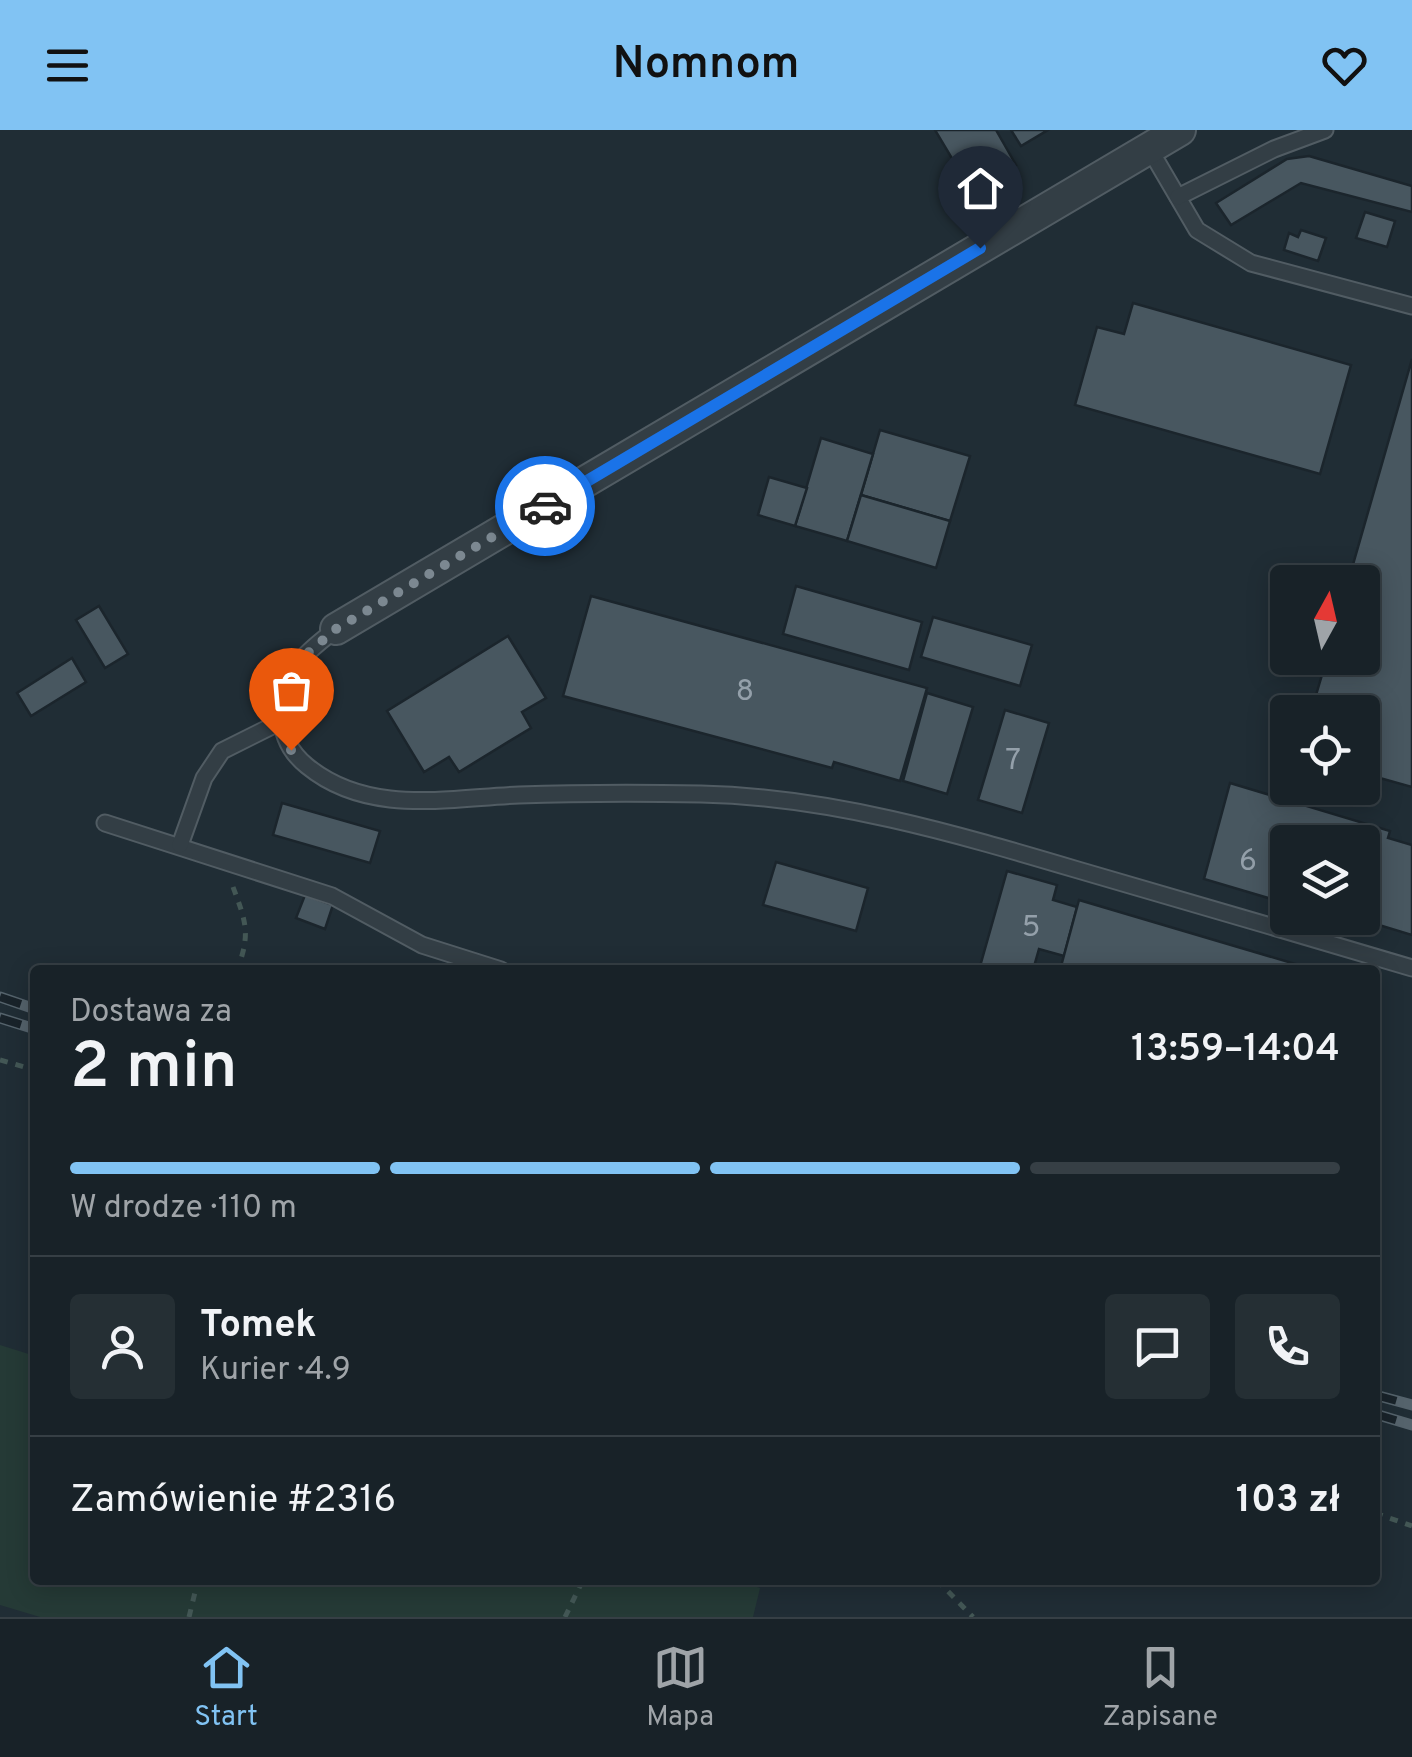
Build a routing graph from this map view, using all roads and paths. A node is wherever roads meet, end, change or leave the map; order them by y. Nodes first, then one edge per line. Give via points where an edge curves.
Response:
1 (1180, 130) edge
2 (1325, 130) edge
3 (1149, 148) junction
4 (1178, 197) junction
5 (1412, 306) edge
6 (336, 629) joint
7 (280, 722) junction
8 (105, 823) dead end
9 (180, 845) junction
10 (222, 859) junction
11 (240, 965) edge
12 (486, 965) edge
13 (1412, 968) edge
14 (0, 1060) edge
15 (30, 1069) edge
16 (1380, 1515) edge
17 (1412, 1526) edge
18 (197, 1585) edge
19 (581, 1585) edge
20 (941, 1585) edge
21 (189, 1617) edge
22 (565, 1617) edge
23 (973, 1617) edge

1 - 3 street
2 - 4 lane
3 - 4 lane
3 - 6 street
4 - 5 lane via 1197,230 1251,263
6 - 7 lane via 302,658 284,690
7 - 9 lane via 222,751 204,778
7 - 13 lane via 291,750 308,768 372,797 420,803 704,794 799,800 958,835
8 - 9 lane
9 - 10 lane
10 - 11 path via 248,942
10 - 12 lane via 332,896 422,945
14 - 15 path
16 - 17 path
18 - 21 path
19 - 22 path
20 - 23 path

